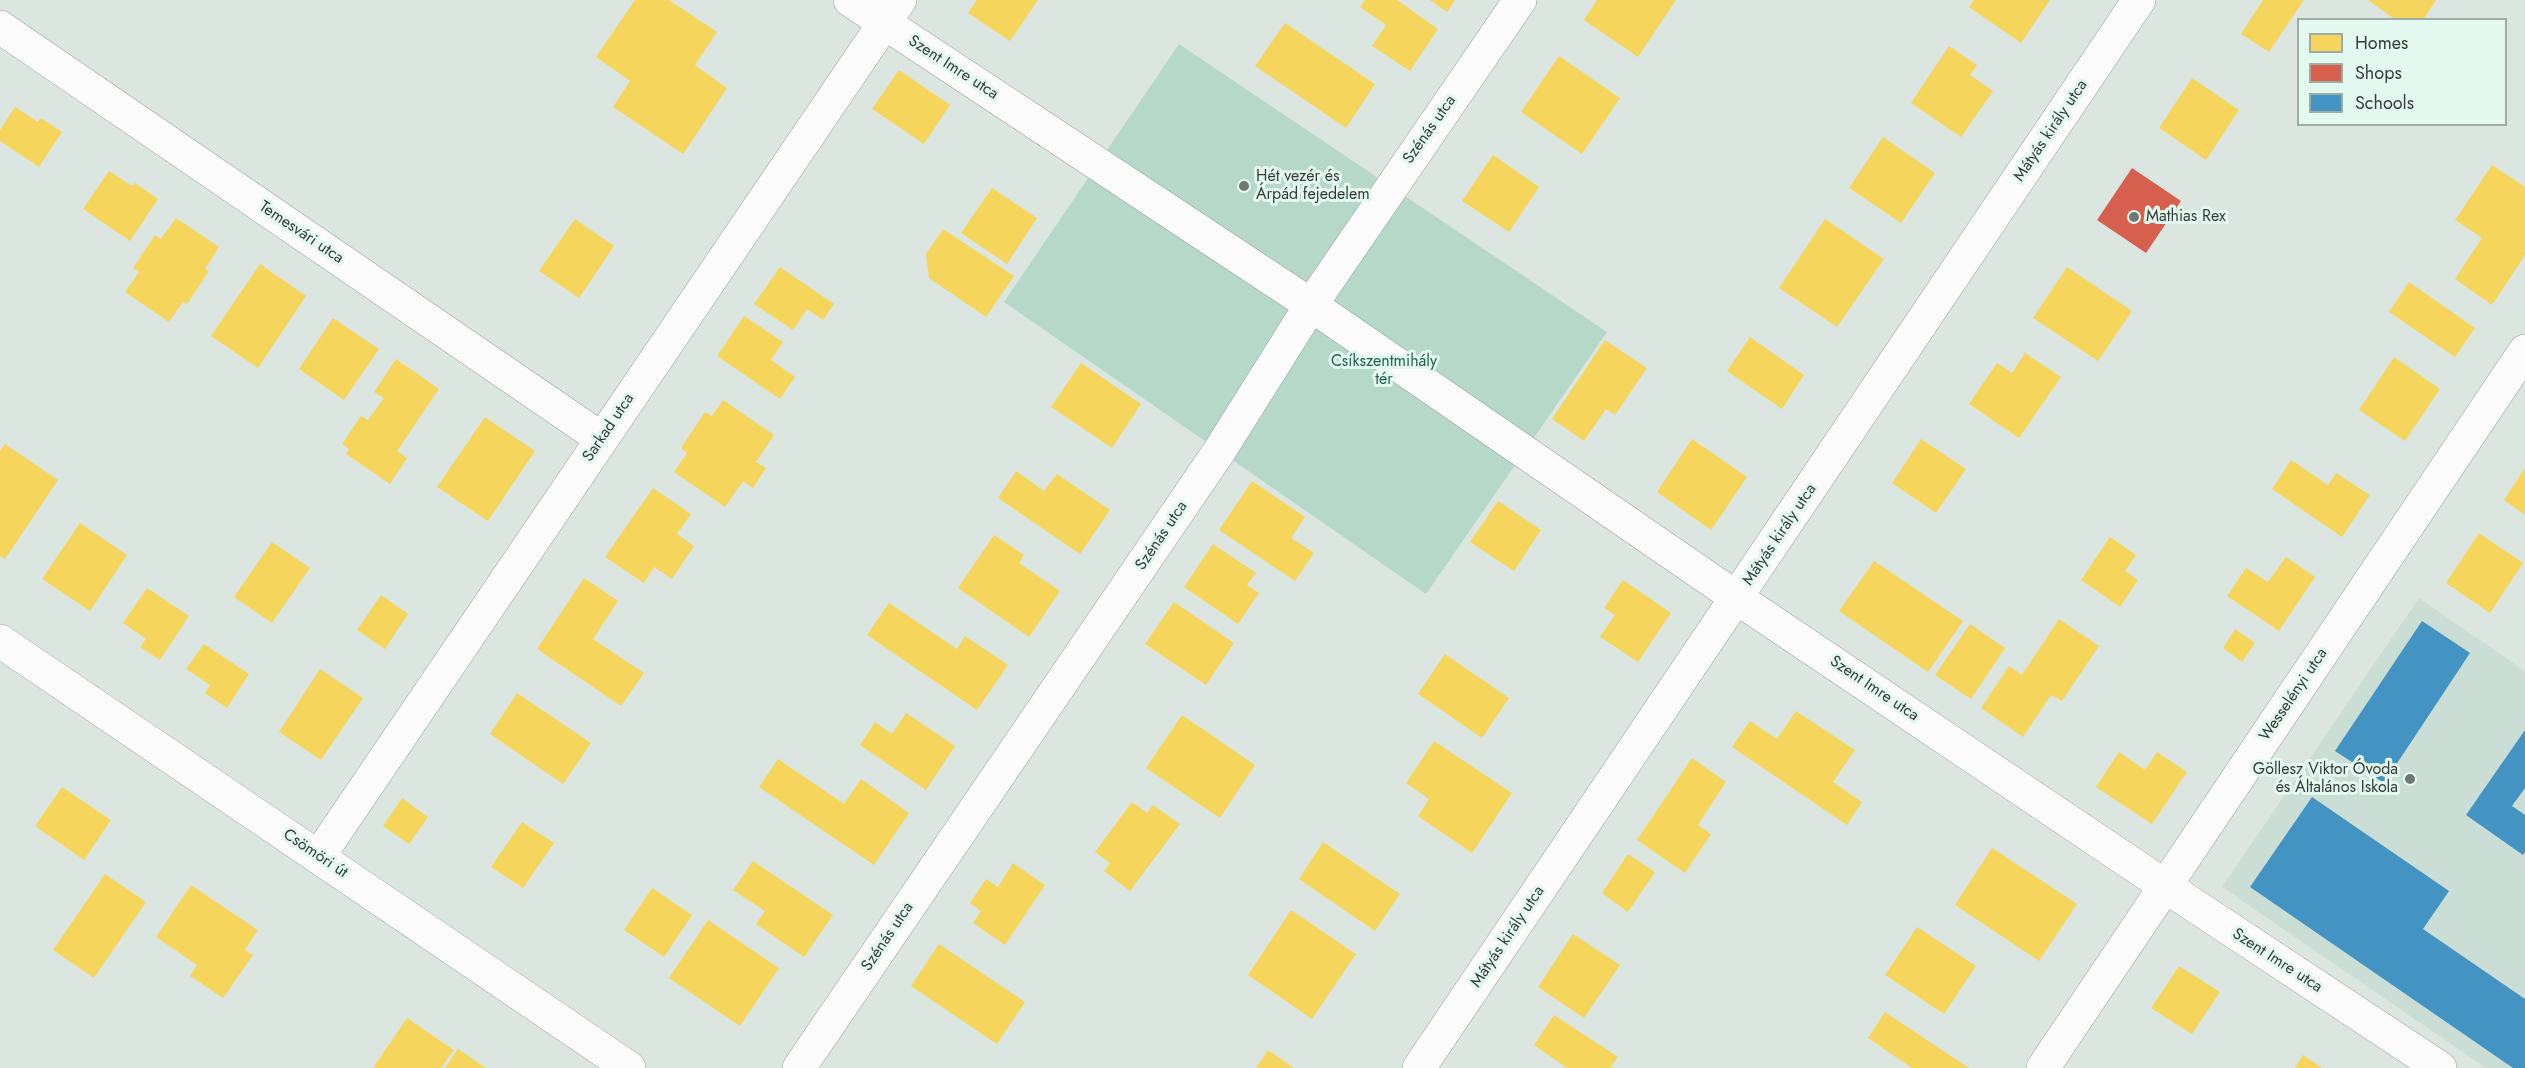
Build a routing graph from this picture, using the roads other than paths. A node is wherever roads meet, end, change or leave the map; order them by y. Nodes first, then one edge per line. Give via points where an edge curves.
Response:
1 (850, 0) edge
2 (1520, 0) edge
3 (2139, 0) edge
4 (892, 11) edge
5 (0, 27) edge
6 (1311, 305) junction
7 (2525, 351) edge
8 (602, 438) junction
9 (1737, 598) junction
10 (0, 641) edge
11 (319, 856) junction
12 (2165, 886) junction
13 (629, 1068) edge
14 (799, 1068) edge
15 (1419, 1068) edge
16 (2043, 1068) edge
17 (2440, 1068) edge

1 - 4 street, Szent Imre utca
2 - 6 street, Szénás utca
3 - 9 street, Mátyás király utca
4 - 6 street, Szent Imre utca via 1056,136
4 - 8 street, Sarkad utca
5 - 8 street, Temesvári utca
6 - 9 street, Szent Imre utca
6 - 14 street, Szénás utca via 1220,450
7 - 12 street, Wesselényi utca
8 - 11 street, Sarkad utca
9 - 12 street, Szent Imre utca
9 - 15 street, Mátyás király utca
10 - 11 street, Csömöri út
11 - 13 street, Csömöri út
12 - 16 street, Wesselényi utca
12 - 17 street, Szent Imre utca

